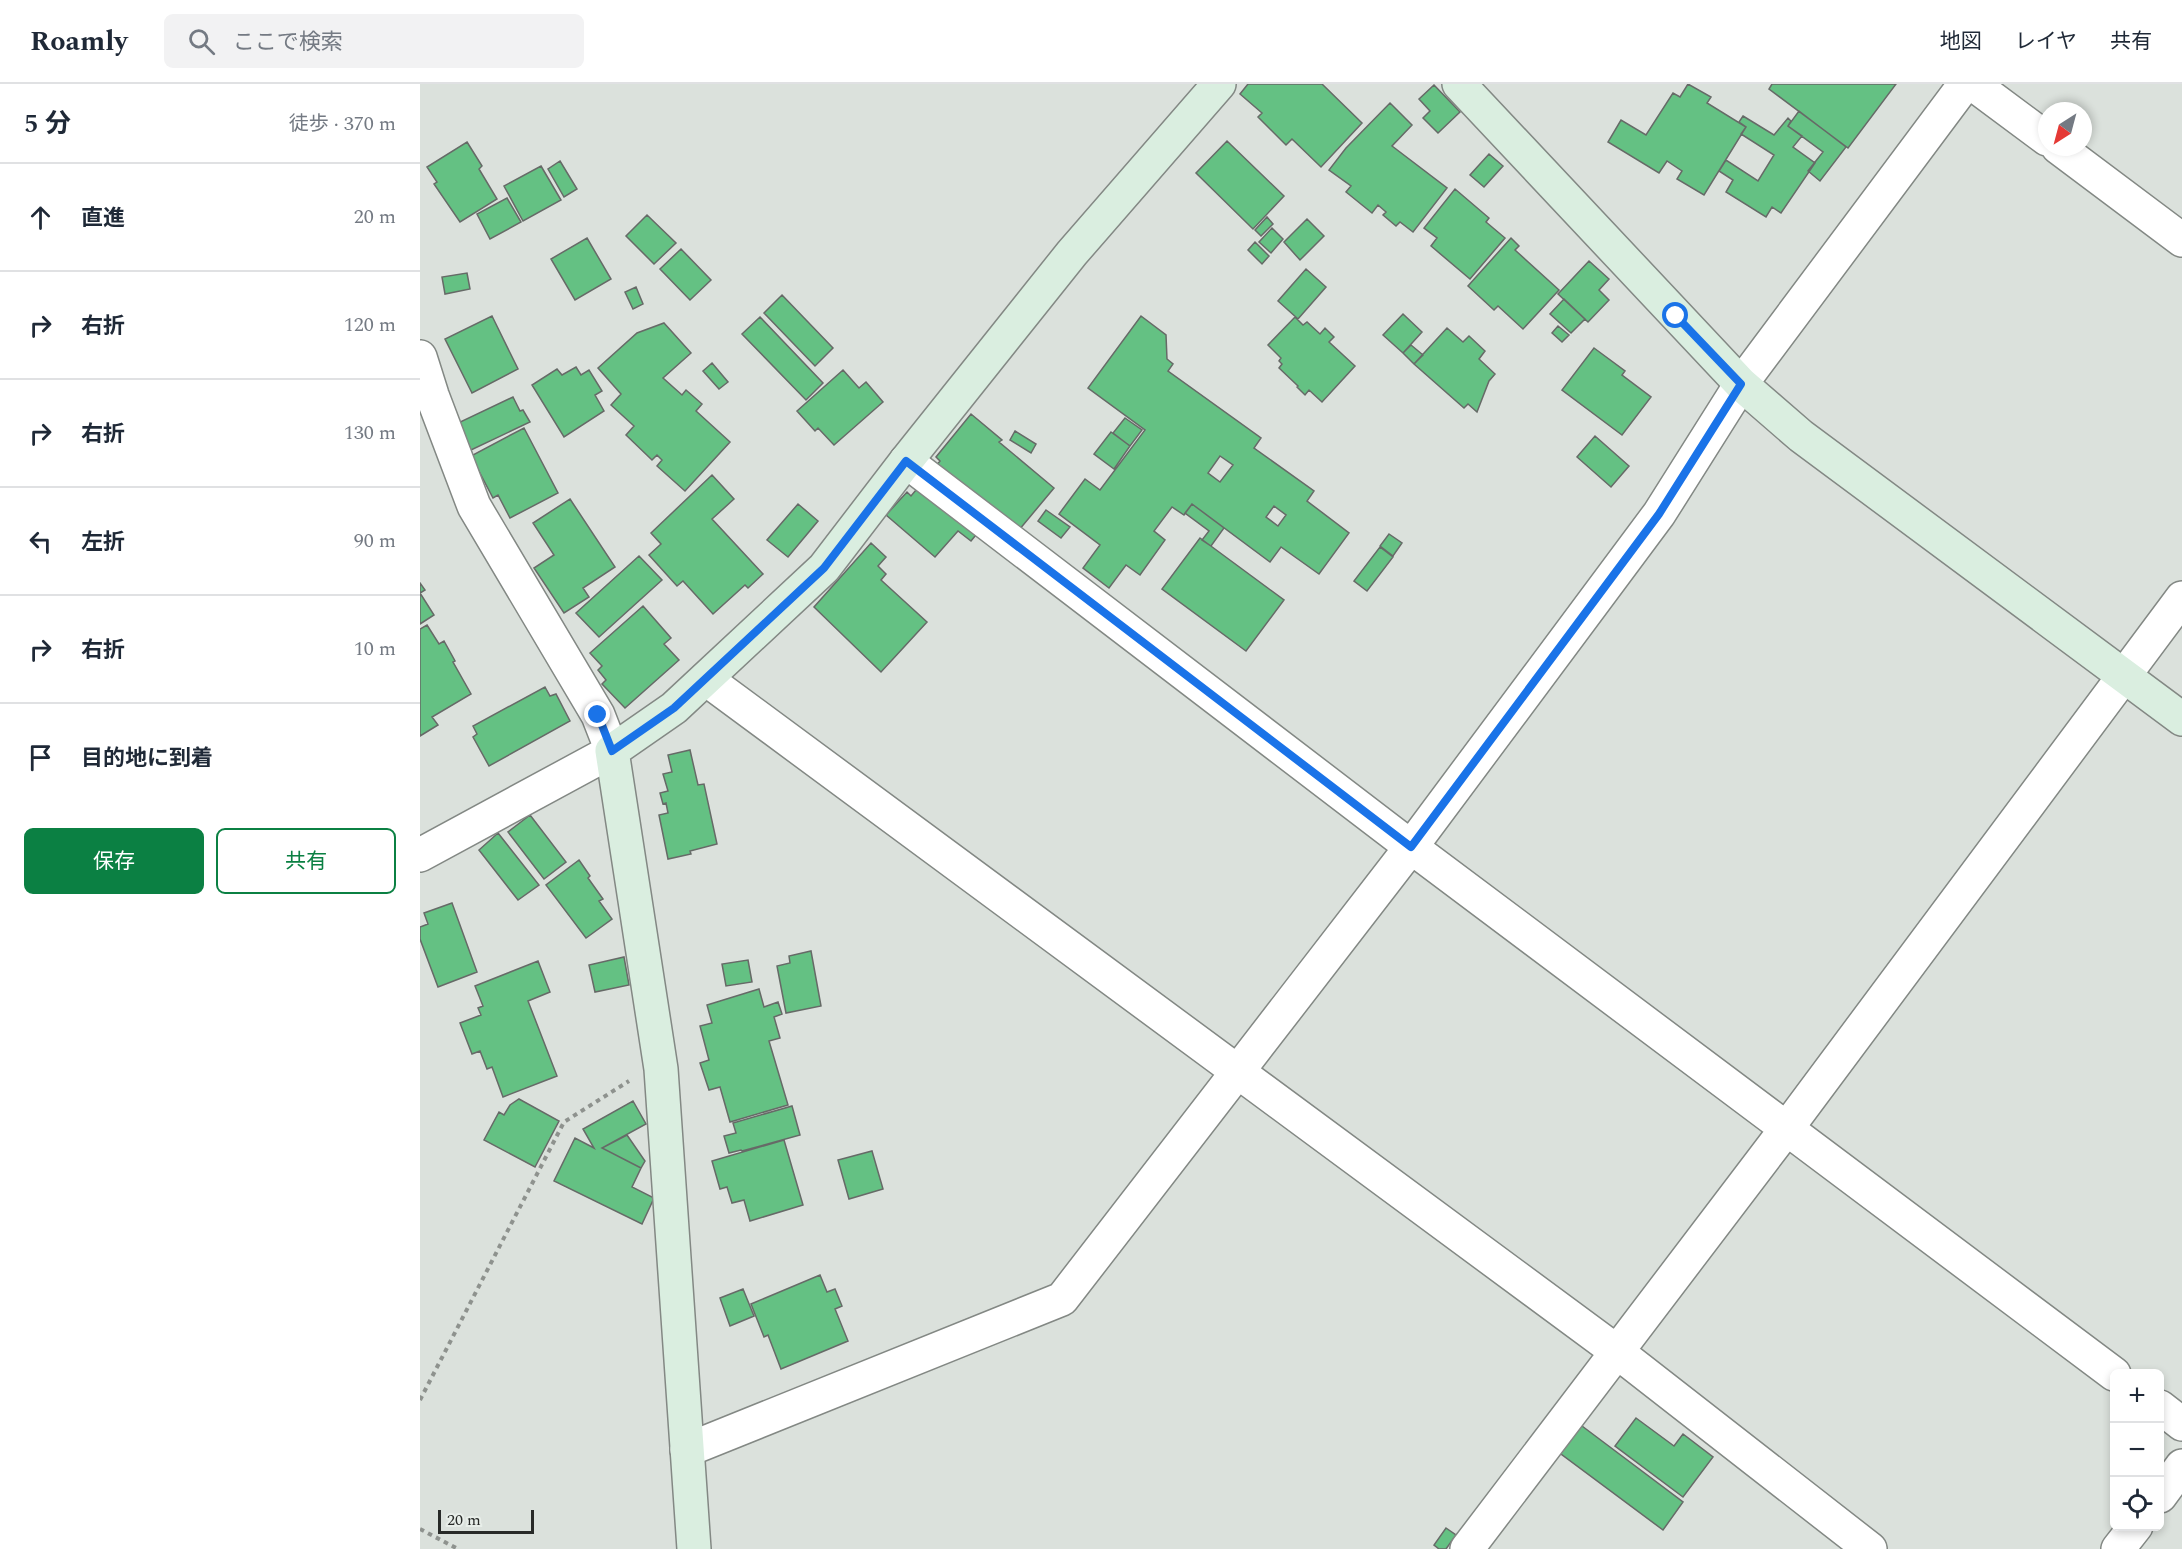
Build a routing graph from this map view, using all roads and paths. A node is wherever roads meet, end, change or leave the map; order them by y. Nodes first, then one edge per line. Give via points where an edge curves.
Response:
1 (1219, 84) edge
2 (1459, 84) edge
3 (1965, 84) edge
4 (1973, 84) edge
5 (2038, 132) edge
6 (2070, 156) edge
7 (2182, 240) edge
8 (420, 357) edge
9 (1741, 384) junction
10 (906, 461) junction
11 (2182, 598) edge
12 (2124, 675) junction
13 (706, 679) junction
14 (2182, 719) edge
15 (612, 751) junction
16 (1411, 847) junction
17 (420, 855) edge
18 (662, 1069) junction
19 (1237, 1071) junction
20 (1787, 1128) junction
21 (1616, 1351) junction
22 (2110, 1370) edge
23 (420, 1400) edge
24 (2164, 1410) edge
25 (2182, 1424) edge
26 (687, 1450) junction
27 (2182, 1467) edge
28 (2164, 1491) edge
29 (420, 1530) edge
30 (2133, 1531) edge
31 (458, 1549) edge
32 (694, 1549) edge
33 (1467, 1549) edge
34 (1870, 1549) edge
35 (2118, 1549) edge

1 - 10 street via 1072,253
2 - 9 street
3 - 9 street
4 - 5 street
6 - 7 street
8 - 15 street via 474,506 598,715
9 - 12 street via 1801,436
9 - 16 street via 1659,514
10 - 13 street via 824,568
10 - 16 street
11 - 12 street
12 - 14 street
12 - 20 street
13 - 15 street via 674,708
13 - 19 street
15 - 17 street
15 - 18 street
16 - 19 street
16 - 20 street
18 - 23 path via 636,1077 564,1122
18 - 26 street
19 - 21 street
19 - 26 street via 1062,1299
20 - 21 street
20 - 22 street
21 - 33 street
21 - 34 street
24 - 25 street
26 - 32 street
27 - 28 street
29 - 31 path
30 - 35 street

